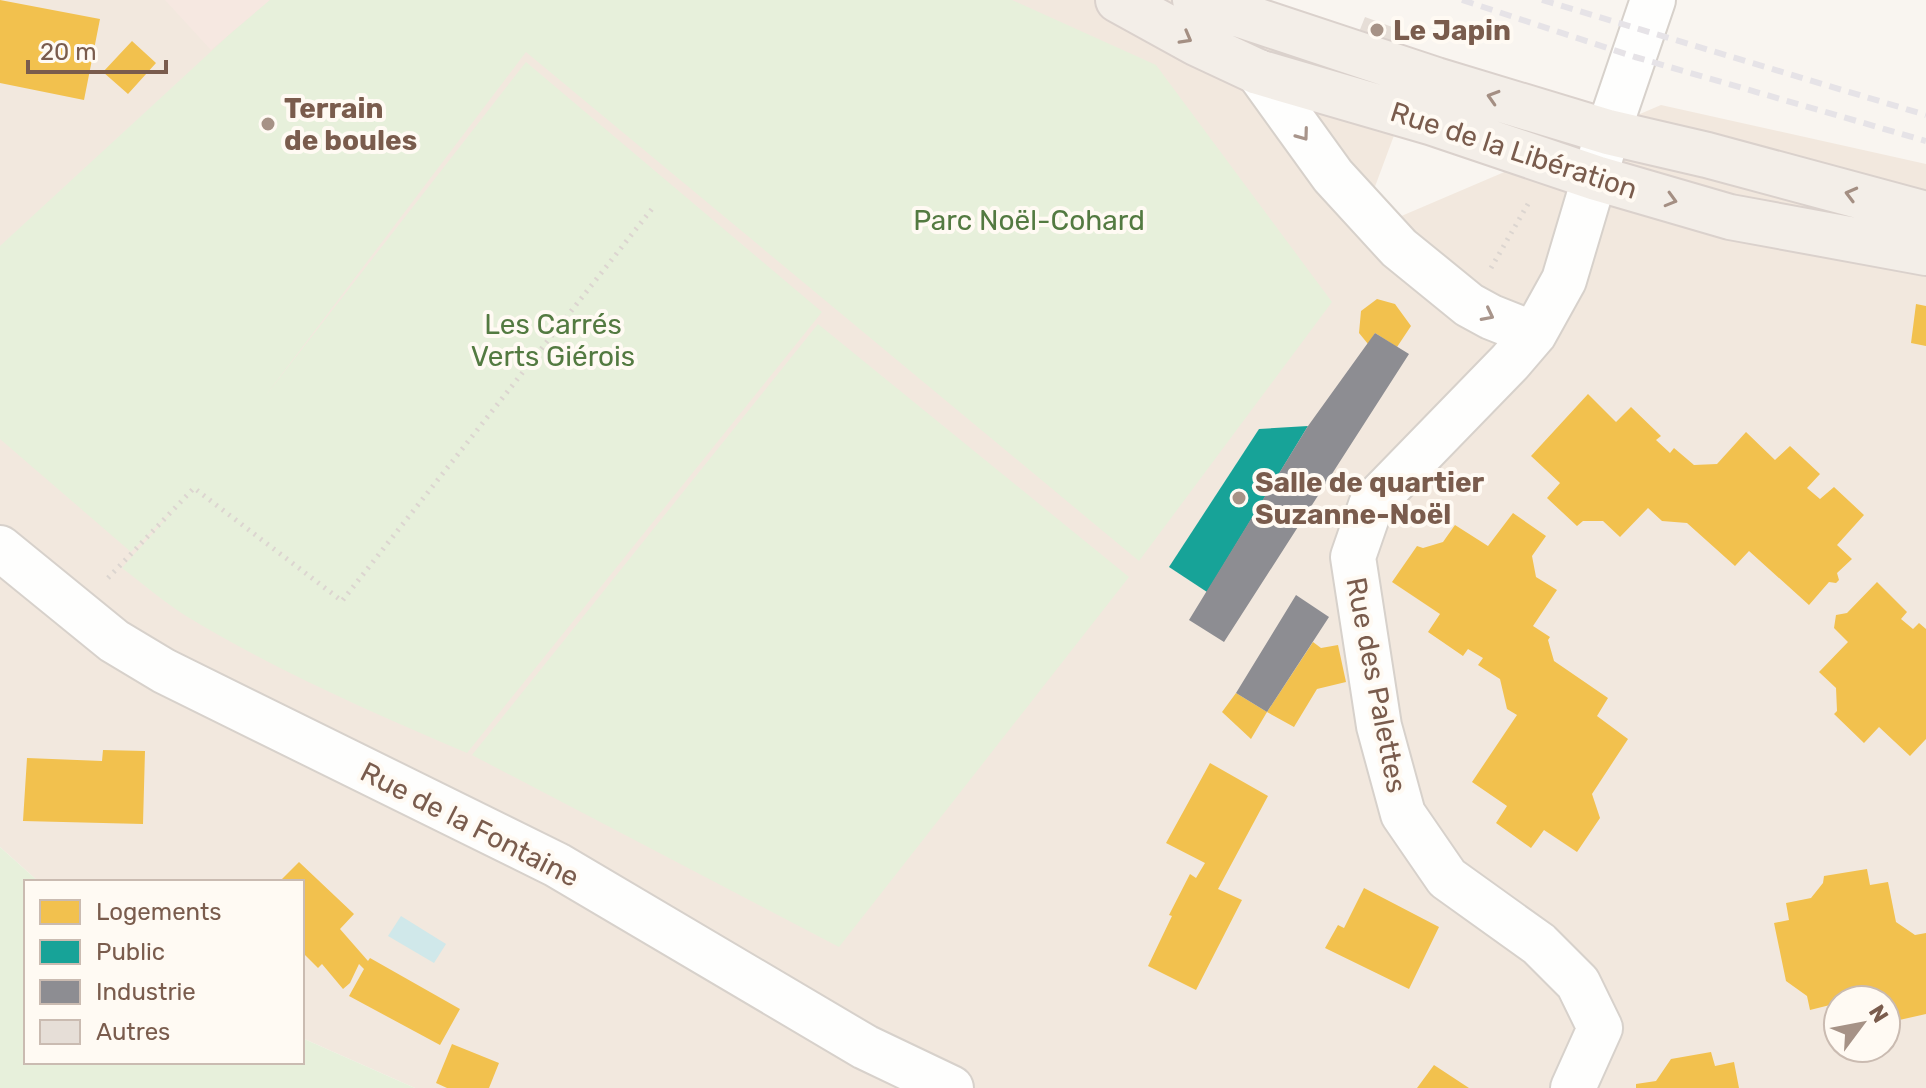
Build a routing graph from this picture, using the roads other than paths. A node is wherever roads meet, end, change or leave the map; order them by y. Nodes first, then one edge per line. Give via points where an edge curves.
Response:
1 (1118, 0) edge
2 (1195, 0) edge
3 (1653, 0) edge
4 (1258, 72) junction
5 (1608, 132) junction
6 (1596, 178) junction
7 (1926, 214) edge
8 (1926, 253) edge
9 (1534, 334) junction
10 (0, 548) edge
11 (951, 1088) edge
12 (1573, 1088) edge

1 -> 4 main road, Rue de la Libération
5 -> 2 main road, Rue de la Libération
3 - 5 street, Rue des Palettes
4 - 6 main road, Rue de la Libération
4 -> 9 street via 1333,176 1399,248 1469,305
5 - 6 street, Rue des Palettes
7 -> 5 main road, Rue de la Libération
6 -> 8 main road, Rue de la Libération via 1730,217
6 - 9 street, Rue des Palettes via 1564,280
9 - 12 street, Rue des Palettes via 1371,505 1353,557 1379,726 1403,814 1447,878 1539,944 1578,983 1600,1028
10 - 11 street, Rue de la Fontaine via 114,641 164,671 557,865 865,1047

